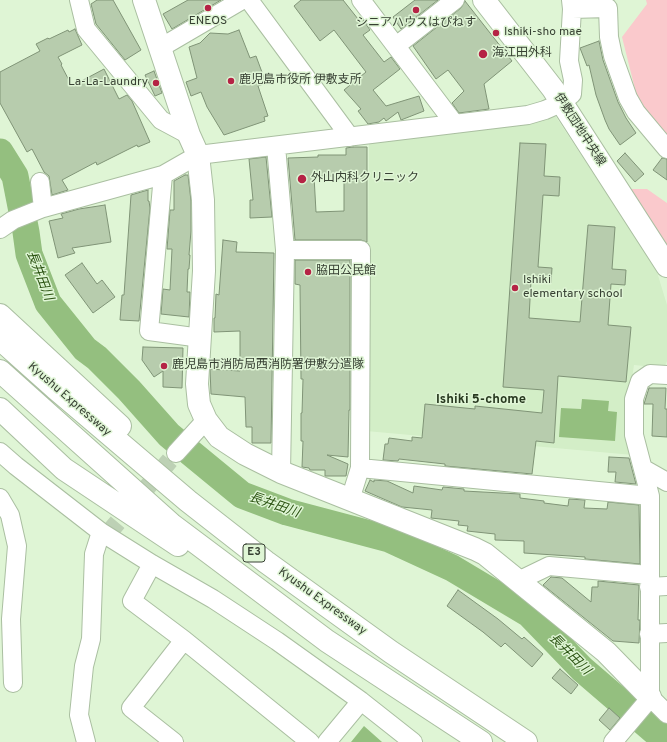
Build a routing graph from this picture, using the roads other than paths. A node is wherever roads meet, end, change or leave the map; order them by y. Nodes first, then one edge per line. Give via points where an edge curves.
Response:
1 (79, 0) edge
2 (144, 0) edge
3 (242, 0) edge
4 (249, 0) edge
5 (361, 0) edge
6 (455, 0) edge
7 (484, 0) edge
8 (572, 5) edge
9 (396, 46) junction
10 (160, 48) junction
11 (561, 102) junction
12 (454, 123) junction
13 (189, 135) junction
14 (350, 137) junction
15 (276, 146) junction
16 (667, 149) edge
17 (198, 155) junction
18 (163, 174) junction
19 (40, 182) dead end
20 (43, 208) junction
21 (7, 224) edge
22 (285, 250) junction
23 (667, 266) edge
24 (0, 315) edge
25 (201, 338) junction
26 (0, 339) edge
27 (0, 371) edge
28 (667, 375) edge
29 (0, 409) edge
30 (202, 425) junction
31 (0, 452) edge
32 (177, 452) tunnel mouth
33 (360, 468) junction
34 (644, 469) junction
35 (281, 472) junction
36 (667, 482) edge
37 (650, 496) junction
38 (0, 498) edge
39 (350, 500) junction
40 (101, 532) junction
41 (266, 562) junction
42 (152, 564) junction
43 (518, 581) junction
44 (655, 583) edge
45 (658, 633) edge
46 (184, 640) junction
47 (327, 641) junction
48 (13, 683) dead end
49 (648, 700) junction
50 (361, 701) junction
51 (667, 714) edge
52 (614, 741) edge
53 (86, 742) edge
54 (174, 742) edge
55 (310, 742) edge
56 (328, 742) edge
57 (413, 742) edge
58 (481, 742) edge
59 (526, 742) edge

1 - 13 street via 86,29 161,120
2 - 10 main road
3 - 10 street
4 - 14 street
5 - 9 street
6 - 9 street
7 - 11 main road, 伊敷団地中央線
8 - 11 street via 570,61 574,80 572,94
8 - 16 street via 608,8 612,56 628,98 636,112
9 - 12 street
10 - 13 main road
11 - 12 street via 528,115
11 - 23 main road, 伊敷団地中央線
12 - 14 street
13 - 17 main road
14 - 15 street
15 - 17 street
15 - 22 street
17 - 18 street
17 - 25 main road via 203,200
18 - 20 street
18 - 25 street via 149,331
19 - 20 street
20 - 21 street
22 - 33 street via 361,250
22 - 35 street
24 - 41 main road
25 - 30 main road via 197,384
26 - 41 main road, Kyushu Expressway / E3 via 139,460
27 - 47 main road, Kyushu Expressway / E3 via 171,524
28 - 34 street via 650,374 640,381 634,399 634,435
29 - 47 main road via 64,469
30 - 32 street
30 - 35 main road via 245,454
31 - 40 street
33 - 37 street
33 - 39 street
34 - 36 street
34 - 37 street
35 - 39 main road
37 - 44 street
38 - 48 street via 10,514 16,546 11,619
39 - 43 main road via 475,549
40 - 42 street
40 - 53 street via 94,554 91,638 84,666 79,715
41 - 59 main road, Kyushu Expressway / E3 via 392,652
42 - 46 street via 132,601
42 - 50 street via 277,641
43 - 44 street via 549,566
43 - 49 main road via 606,652
44 - 45 street
45 - 49 street
46 - 54 street via 131,708
46 - 55 street
47 - 58 main road, Kyushu Expressway / E3
49 - 51 street
49 - 52 street
50 - 56 street
50 - 57 street

